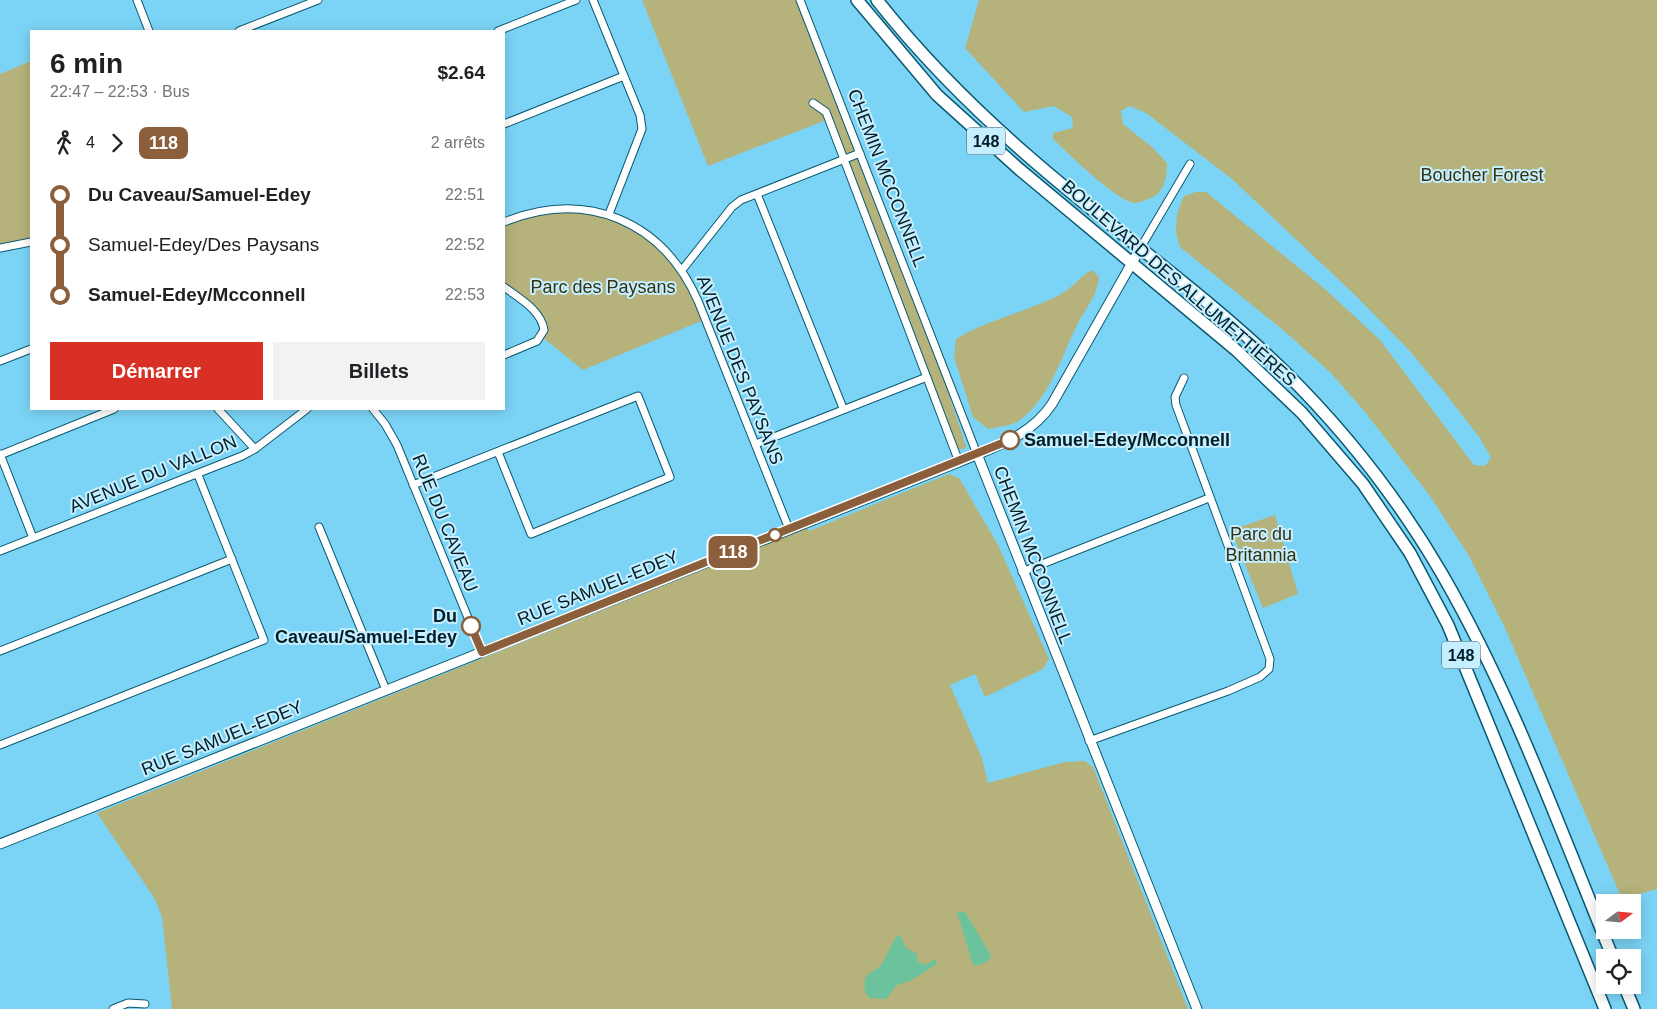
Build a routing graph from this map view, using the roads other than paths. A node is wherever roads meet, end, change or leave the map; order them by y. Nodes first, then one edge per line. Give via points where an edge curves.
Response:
1 (137, 0) edge
2 (318, 0) edge
3 (576, 0) edge
4 (593, 0) edge
5 (800, 0) edge
6 (857, 0) edge
7 (877, 0) edge
8 (149, 30) edge
9 (242, 30) edge
10 (501, 30) edge
11 (624, 76) junction
12 (813, 103) dead end
13 (505, 124) edge
14 (860, 154) junction
15 (843, 160) junction
16 (1190, 164) dead end
17 (758, 194) junction
18 (609, 214) junction
19 (505, 222) edge
20 (30, 242) edge
21 (1141, 247) junction
22 (0, 248) edge
23 (1133, 263) junction
24 (682, 270) junction
25 (505, 288) edge
26 (30, 348) edge
27 (505, 354) edge
28 (0, 361) edge
29 (927, 377) junction
30 (1184, 378) dead end
31 (843, 408) junction
32 (111, 410) edge
33 (219, 410) edge
34 (306, 410) edge
35 (374, 410) edge
36 (756, 444) junction
37 (254, 449) junction
38 (498, 452) junction
39 (0, 454) edge
40 (977, 454) junction
41 (959, 462) junction
42 (198, 475) junction
43 (413, 485) junction
44 (1209, 498) junction
45 (319, 527) dead end
46 (789, 529) junction
47 (33, 538) junction
48 (0, 551) edge
49 (232, 559) junction
50 (1022, 572) junction
51 (0, 651) edge
52 (482, 652) junction
53 (386, 690) junction
54 (1089, 741) junction
55 (0, 744) edge
56 (0, 844) edge
57 (1609, 949) edge
58 (1628, 994) edge
59 (145, 1007) edge
60 (113, 1009) edge
61 (1197, 1009) edge
62 (1605, 1009) edge
63 (1634, 1009) edge

1 - 8 street
2 - 9 street
3 - 10 street
4 - 11 street
5 - 14 street, CHEMIN MCCONNELL
6 - 23 highway, BOULEVARD DES ALLUMETTIÈRES / 148 via 912,68 957,114
7 - 21 highway, BOULEVARD DES ALLUMETTIÈRES / 148 via 924,56 996,128
11 - 13 street
11 - 18 street via 640,115 642,129
12 - 15 street via 826,112
14 - 15 street
14 - 40 street, CHEMIN MCCONNELL
15 - 17 street
15 - 29 street
16 - 21 street, RUE SAMUEL-EDEY
17 - 24 street via 732,207
17 - 31 street
18 - 19 street, AVENUE DES PAYSANS via 552,209
18 - 24 street, AVENUE DES PAYSANS via 645,233 670,254
20 - 22 street
21 - 23 street, RUE SAMUEL-EDEY
21 - 57 highway, BOULEVARD DES ALLUMETTIÈRES / 148 via 1238,329 1312,400 1373,472 1422,543 1464,614 1495,677
23 - 40 street, RUE SAMUEL-EDEY via 1045,414 1022,434
23 - 62 highway, BOULEVARD DES ALLUMETTIÈRES / 148 via 1236,350 1302,413 1362,484 1410,553 1466,666
24 - 36 street, AVENUE DES PAYSANS via 706,319
25 - 27 street via 537,313 544,330 537,341
26 - 28 street
29 - 31 street
29 - 41 street
30 - 44 street via 1175,397 1176,405
31 - 36 street
32 - 39 street
33 - 37 street
34 - 37 street, AVENUE DU VALLON
35 - 43 street, RUE DU CAVEAU via 392,434
36 - 46 street, AVENUE DES PAYSANS
37 - 42 street, AVENUE DU VALLON
38 - 38 street via 638,396 670,477 531,534
38 - 43 street
39 - 47 street
40 - 41 street, RUE SAMUEL-EDEY
40 - 50 street, CHEMIN MCCONNELL
41 - 46 street, RUE SAMUEL-EDEY
42 - 47 street, AVENUE DU VALLON
42 - 49 street
43 - 52 street, RUE DU CAVEAU
44 - 50 street
44 - 54 street via 1270,658 1269,669 1260,677 1232,689
45 - 53 street
46 - 52 street, RUE SAMUEL-EDEY
47 - 48 street, AVENUE DU VALLON
49 - 51 street
49 - 55 street via 264,640
50 - 54 street, CHEMIN MCCONNELL
52 - 53 street, RUE SAMUEL-EDEY
53 - 56 street, RUE SAMUEL-EDEY
54 - 61 street, CHEMIN MCCONNELL
58 - 63 highway
59 - 60 street via 128,1003

